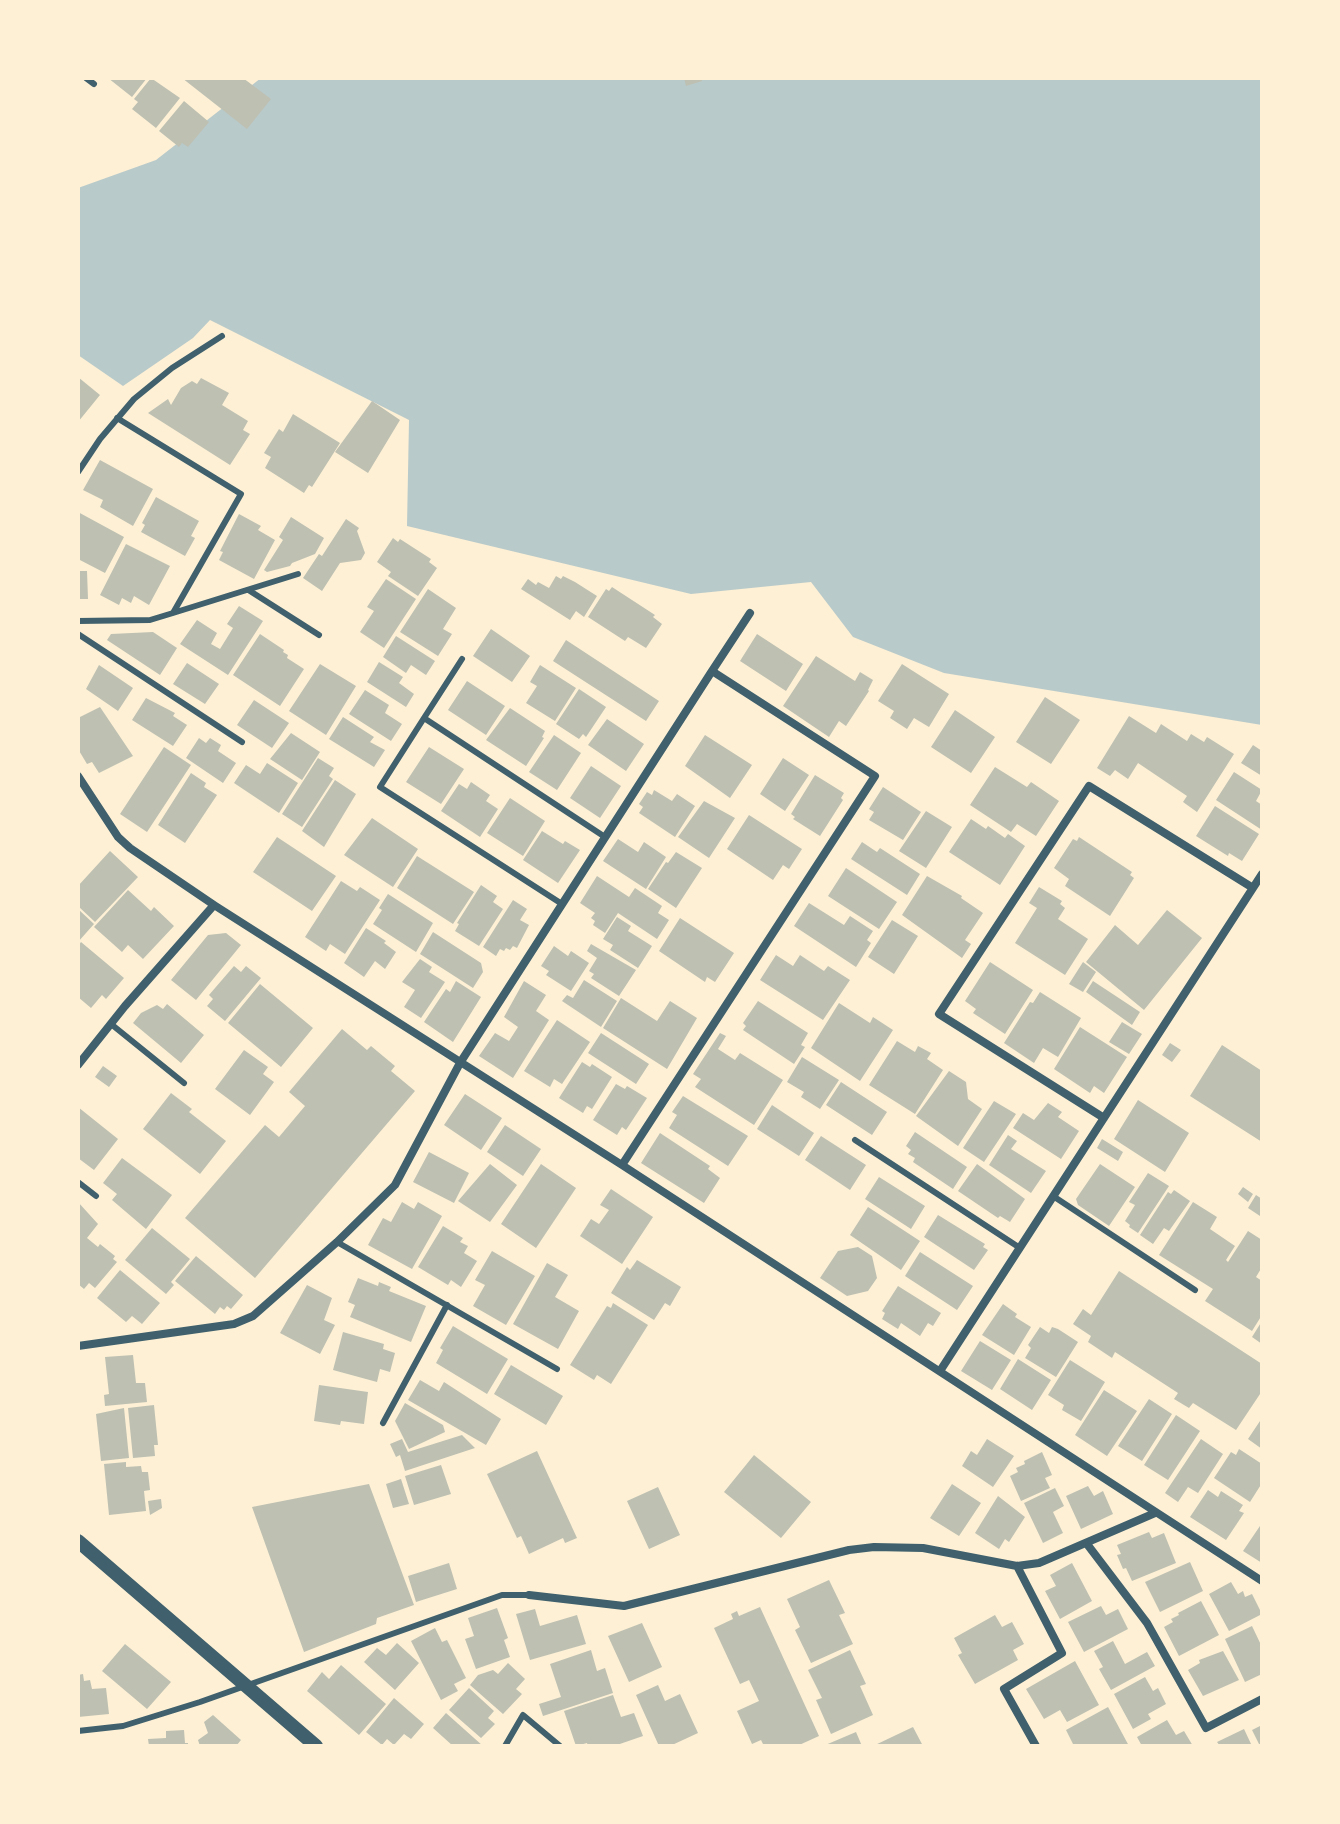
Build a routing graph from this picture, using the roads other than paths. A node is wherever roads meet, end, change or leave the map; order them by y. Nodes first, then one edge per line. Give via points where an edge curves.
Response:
1 (86, 78) edge
2 (94, 84) dead end
3 (222, 336) dead end
4 (117, 418) junction
5 (78, 472) edge
6 (298, 574) dead end
7 (250, 591) junction
8 (173, 613) junction
9 (750, 613) dead end
10 (78, 621) edge
11 (78, 634) edge
12 (319, 635) dead end
13 (462, 659) dead end
14 (712, 671) junction
15 (424, 718) junction
16 (242, 742) dead end
17 (78, 776) edge
18 (605, 837) junction
19 (1262, 874) edge
20 (1253, 888) junction
21 (562, 904) junction
22 (214, 905) junction
23 (111, 1024) junction
24 (460, 1063) junction
25 (78, 1065) edge
26 (184, 1083) dead end
27 (1104, 1118) junction
28 (855, 1140) dead end
29 (622, 1165) junction
30 (78, 1182) edge
31 (96, 1196) dead end
32 (1053, 1196) junction
33 (337, 1242) junction
34 (1020, 1248) junction
35 (1195, 1290) dead end
36 (447, 1305) junction
37 (78, 1346) edge
38 (557, 1369) dead end
39 (940, 1371) junction
40 (383, 1423) dead end
41 (1155, 1513) junction
42 (78, 1541) edge
43 (1087, 1544) junction
44 (1017, 1566) junction
45 (1262, 1581) edge
46 (529, 1595) joint
47 (245, 1685) junction
48 (1262, 1699) edge
49 (78, 1731) edge
50 (316, 1746) edge
51 (505, 1746) edge
52 (560, 1746) edge
53 (1036, 1746) edge

1 - 2 lane
3 - 4 lane via 172,368
4 - 5 lane
4 - 8 lane via 241,494
6 - 7 lane
7 - 8 lane
7 - 12 lane
8 - 10 lane via 150,620
9 - 14 street
11 - 16 lane
13 - 15 lane
14 - 18 street
14 - 29 street via 875,776
15 - 18 lane
15 - 21 lane via 380,787
17 - 22 street via 118,837
18 - 21 street
19 - 20 street
20 - 27 street
20 - 27 street via 1089,786 939,1014
21 - 24 street
22 - 23 street
22 - 24 street
23 - 25 street
23 - 26 lane
24 - 29 street
24 - 33 street via 395,1185
27 - 32 street
28 - 34 lane
29 - 39 street
30 - 31 lane
32 - 34 street
32 - 35 lane
33 - 36 lane
33 - 37 street via 253,1316 234,1324
34 - 39 street
36 - 38 lane
36 - 40 lane
39 - 41 street
41 - 43 street
41 - 45 street
42 - 47 street
43 - 44 street
43 - 48 street via 1147,1623 1206,1728
44 - 46 street via 923,1548 874,1547 624,1606
44 - 53 street via 1062,1653 1004,1689
46 - 47 lane via 502,1595
47 - 49 lane via 123,1726
47 - 50 street
51 - 52 lane via 523,1715

